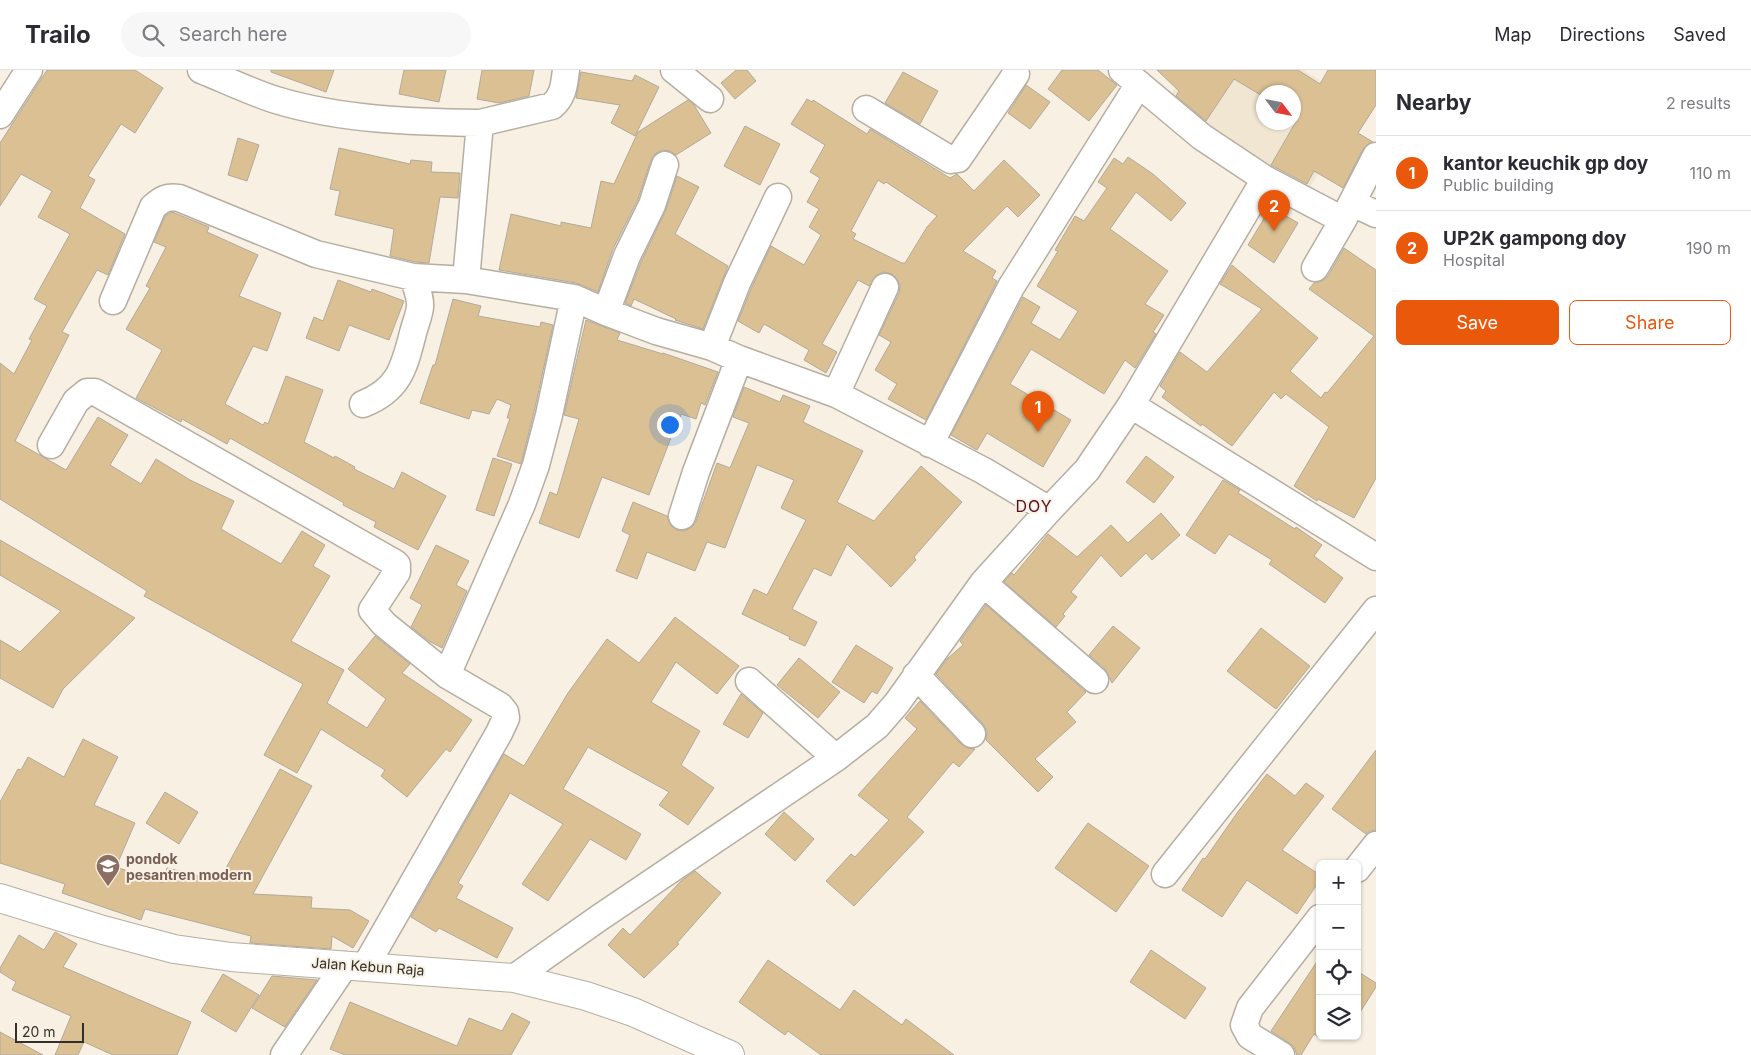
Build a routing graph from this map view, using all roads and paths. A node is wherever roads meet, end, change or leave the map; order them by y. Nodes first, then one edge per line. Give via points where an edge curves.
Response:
1 (29, 70) edge
2 (201, 70) edge
3 (566, 70) edge
4 (674, 70) edge
5 (1016, 71) edge
6 (1131, 77) edge
7 (710, 99) dead end
8 (866, 109) dead end
9 (0, 115) edge
10 (480, 123) junction
11 (1376, 156) edge
12 (665, 165) dead end
13 (1265, 179) junction
14 (778, 197) dead end
15 (1348, 212) junction
16 (1376, 214) edge
17 (1315, 268) dead end
18 (413, 277) junction
19 (466, 280) junction
20 (884, 287) dead end
21 (574, 298) junction
22 (113, 301) dead end
23 (606, 312) junction
24 (712, 347) junction
25 (739, 359) junction
26 (836, 394) junction
27 (363, 404) dead end
28 (1131, 405) junction
29 (930, 444) junction
30 (51, 445) dead end
31 (1049, 510) junction
32 (682, 516) dead end
33 (1376, 557) edge
34 (983, 583) junction
35 (1376, 610) edge
36 (447, 675) junction
37 (916, 675) junction
38 (1094, 680) dead end
39 (749, 682) dead end
40 (972, 734) dead end
41 (836, 758) junction
42 (1376, 845) edge
43 (1361, 864) edge
44 (1165, 874) dead end
45 (0, 898) edge
46 (1316, 923) edge
47 (355, 966) junction
48 (514, 978) junction
49 (725, 1054) edge
50 (284, 1055) edge
51 (1282, 1055) edge

1 - 9 street
2 - 10 street via 274,100 326,113
3 - 10 street via 559,101 552,106
4 - 7 street
5 - 8 street via 958,159 951,160
6 - 13 street via 1202,137
6 - 29 street via 1011,287
10 - 19 street
11 - 15 street
12 - 23 street via 652,205
13 - 15 street
13 - 28 street
14 - 24 street
15 - 16 street
15 - 17 street
18 - 19 street
18 - 22 street via 316,254 170,196 153,207
18 - 27 street via 420,306 406,360 388,390 379,398
19 - 21 street
20 - 26 street
21 - 23 street
21 - 36 street via 536,465 519,512
23 - 24 street
24 - 25 street
25 - 26 street
25 - 32 street
26 - 29 street
28 - 31 street via 1087,470
28 - 33 street
29 - 31 street via 984,471
30 - 36 street via 76,401 87,392 95,392 395,563 397,572 372,610 384,624
31 - 34 street
34 - 37 street
34 - 38 street
35 - 44 street
36 - 47 street via 500,706 506,718
37 - 40 street
37 - 41 street via 877,726
39 - 41 street
41 - 48 street
42 - 43 street
45 - 47 street, Jalan Kebun Raja via 174,949 231,957
46 - 51 street via 1250,1008 1244,1025 1250,1036
47 - 48 street, Jalan Kebun Raja
47 - 50 street
48 - 49 street, Jalan Kebun Raja via 634,1012

